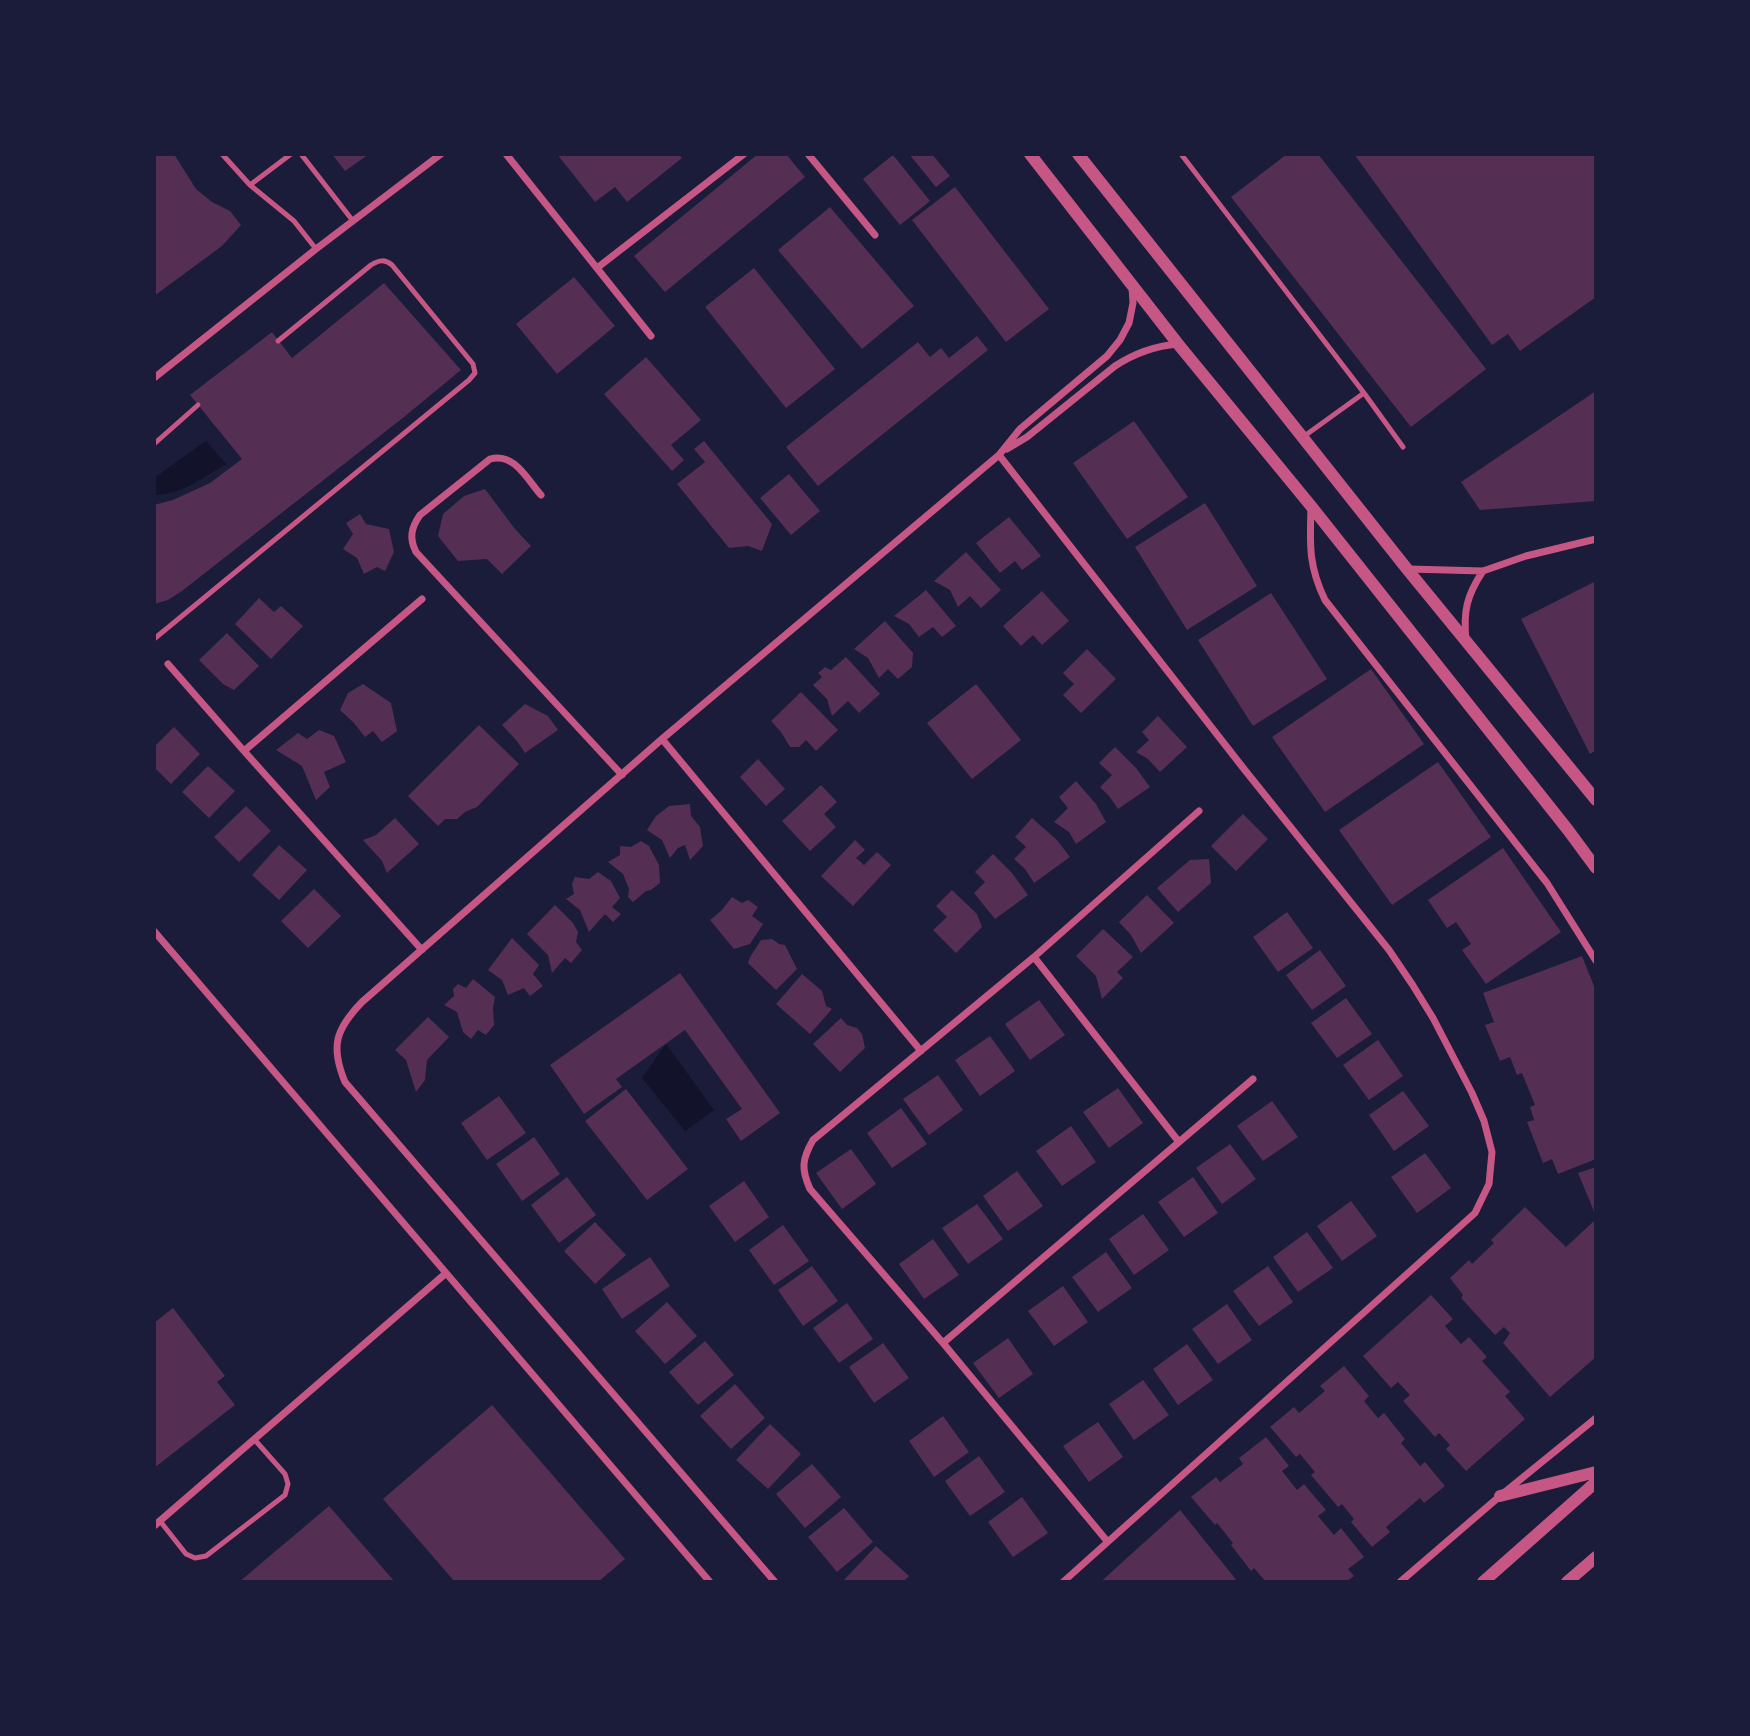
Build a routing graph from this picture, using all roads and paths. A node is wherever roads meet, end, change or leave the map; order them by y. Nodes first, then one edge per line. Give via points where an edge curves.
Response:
1 (222, 154) edge
2 (291, 154) edge
3 (301, 154) edge
4 (441, 154) edge
5 (506, 154) edge
6 (744, 154) edge
7 (808, 154) edge
8 (1030, 154) edge
9 (1079, 154) edge
10 (1181, 154) edge
11 (250, 185) junction
12 (353, 221) junction
13 (875, 235) dead end
14 (317, 249) junction
15 (597, 268) junction
16 (1132, 284) junction
17 (652, 336) dead end
18 (278, 341) dead end
19 (1178, 344) junction
20 (154, 378) edge
21 (1364, 393) junction
22 (198, 405) dead end
23 (1303, 437) junction
24 (154, 444) edge
25 (1403, 447) dead end
26 (1001, 453) junction
27 (541, 495) dead end
28 (1311, 506) junction
29 (1596, 539) edge
30 (1407, 569) junction
31 (1483, 571) junction
32 (422, 599) dead end
33 (154, 639) edge
34 (1466, 640) junction
35 (169, 664) dead end
36 (662, 739) junction
37 (244, 751) junction
38 (622, 775) junction
39 (1594, 796) edge
40 (1199, 811) dead end
41 (1596, 868) edge
42 (154, 931) edge
43 (422, 950) junction
44 (1034, 957) junction
45 (1596, 961) edge
46 (921, 1051) junction
47 (1253, 1079) dead end
48 (1179, 1142) junction
49 (445, 1274) junction
50 (943, 1343) junction
51 (1596, 1418) edge
52 (254, 1439) junction
53 (1596, 1472) edge
54 (1596, 1482) edge
55 (1500, 1496) junction
56 (157, 1524) edge
57 (1107, 1541) junction
58 (1596, 1557) edge
59 (710, 1582) edge
60 (775, 1582) edge
61 (1063, 1582) edge
62 (1400, 1582) edge
63 (1483, 1582) edge
64 (1567, 1582) edge

1 - 11 lane
2 - 11 lane
3 - 12 lane
4 - 12 street
5 - 15 street
6 - 15 street
7 - 13 street
8 - 16 street
9 - 23 street
10 - 21 lane
11 - 14 lane via 294,221
12 - 14 street
14 - 20 street
15 - 17 street
16 - 19 street
16 - 26 street via 1129,323 1120,340 1020,429
18 - 33 lane via 382,260 392,265 473,364 475,373
19 - 26 street via 1129,356
19 - 28 street
21 - 23 lane
21 - 25 lane
22 - 24 lane
23 - 30 street
26 - 36 street
26 - 57 street via 1390,950 1467,1084 1492,1152 1489,1184 1475,1213
27 - 38 street via 512,461 490,459 420,515 411,534 412,544
28 - 41 street
28 - 45 street via 1311,564 1325,600 1546,883
29 - 31 street
30 - 31 street
30 - 34 street
31 - 34 street via 1466,604
32 - 37 street
34 - 39 street
35 - 37 street
36 - 38 street
36 - 46 street
37 - 43 street
38 - 43 street
40 - 44 street
42 - 49 street
43 - 60 street via 362,1002 341,1029 336,1047 345,1082
44 - 46 street
44 - 48 street
46 - 50 street via 813,1140 803,1164 810,1189
47 - 48 street
48 - 50 street
49 - 52 street
49 - 59 street
50 - 57 street
51 - 55 street
52 - 56 street
52 - 56 lane via 285,1475 285,1495 206,1556 186,1554
53 - 55 street
54 - 63 street
55 - 62 street
57 - 61 street
58 - 64 street

